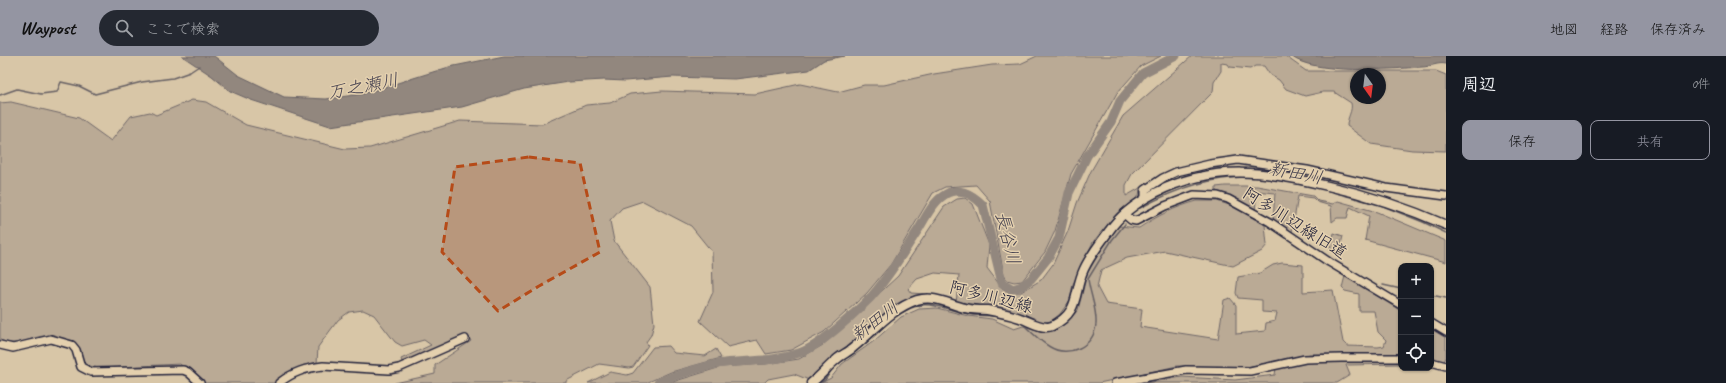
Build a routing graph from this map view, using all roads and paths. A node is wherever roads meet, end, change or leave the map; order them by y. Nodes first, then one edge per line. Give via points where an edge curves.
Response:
1 (1446, 196) edge
2 (1145, 198) junction
3 (1125, 213) junction
4 (1446, 225) edge
5 (1398, 303) edge
6 (1434, 325) edge
7 (1446, 332) edge
8 (465, 339) dead end
9 (0, 344) edge
10 (1398, 358) edge
11 (1434, 363) edge
12 (1446, 366) edge
13 (200, 383) edge
14 (279, 383) edge
15 (811, 383) edge
16 (1115, 383) edge

1 - 2 street via 1386,188 1307,170 1238,160 1190,168 1163,178 1145,190
2 - 3 main road
2 - 4 main road via 1206,176 1221,173 1260,173 1291,177 1355,192 1400,206
3 - 5 street, 阿多川辺線旧道 via 1131,220 1136,221 1194,195 1228,199 1270,222 1329,262
3 - 15 main road, 阿多川辺線 via 1110,228 1084,268 1074,306 1050,327 1004,313 966,309 940,299 923,299 896,309
6 - 7 street
8 - 14 street via 399,368 390,370 314,367 297,372
9 - 13 street via 13,348 51,339 72,345 81,368 91,372 183,370
10 - 16 street via 1305,359 1250,371 1186,370
11 - 12 street

